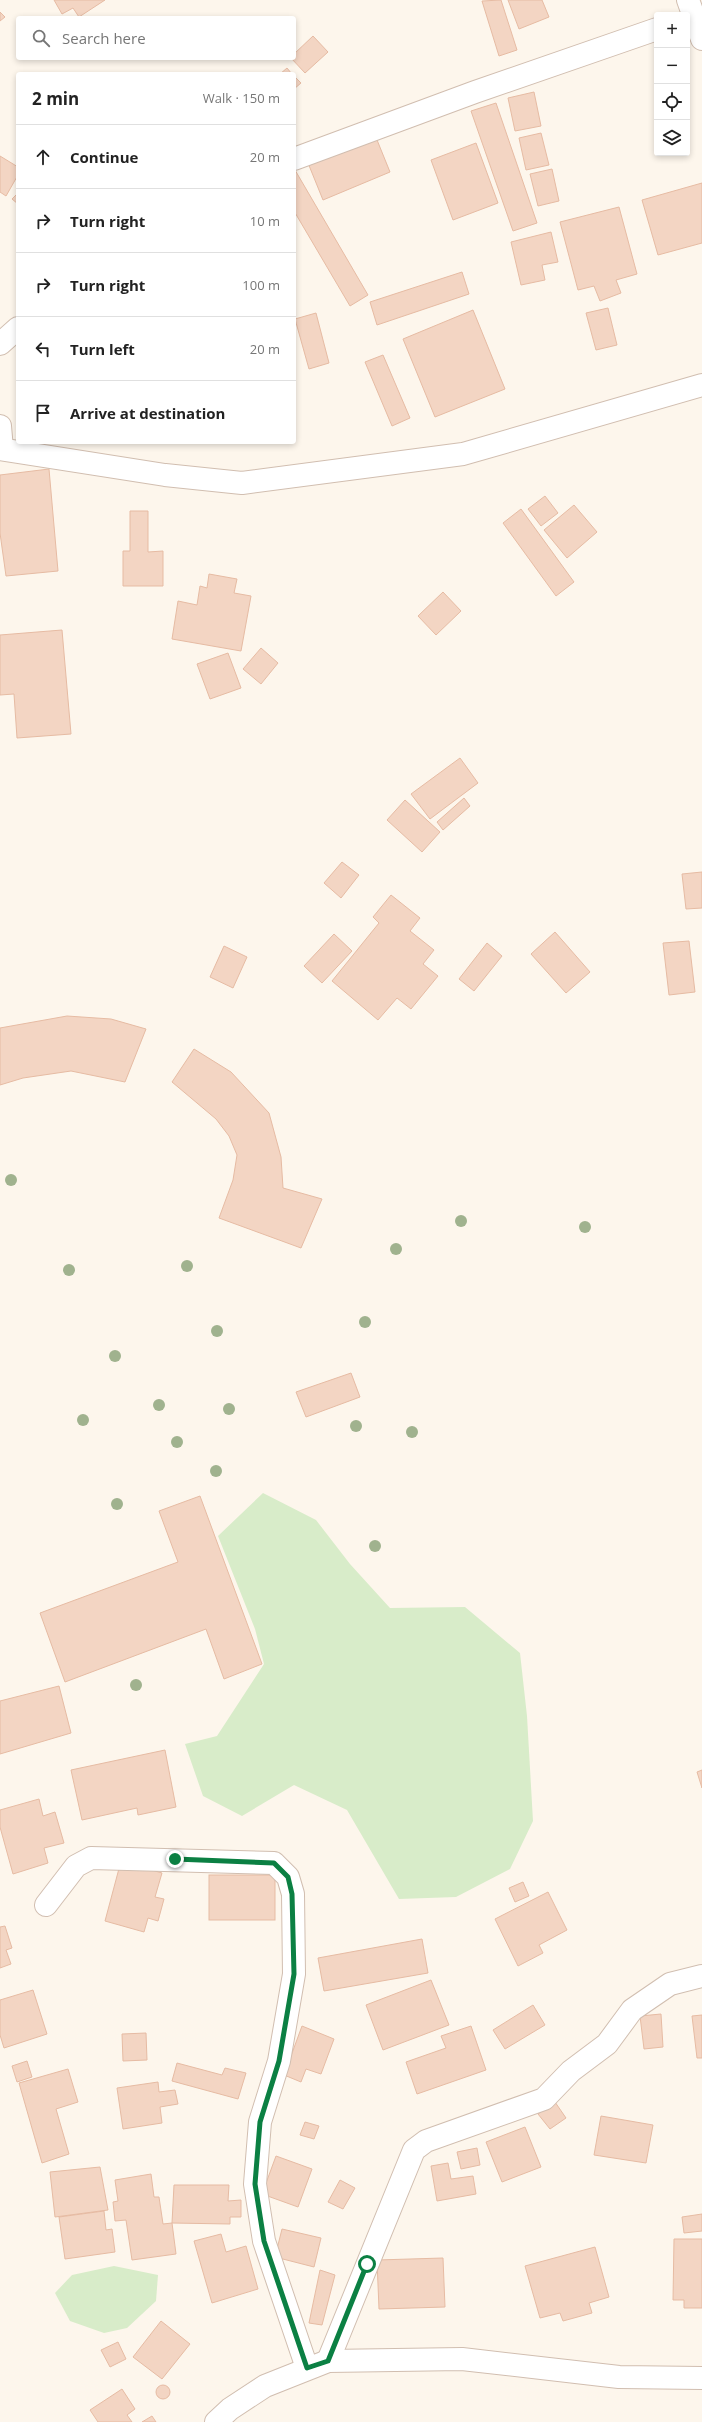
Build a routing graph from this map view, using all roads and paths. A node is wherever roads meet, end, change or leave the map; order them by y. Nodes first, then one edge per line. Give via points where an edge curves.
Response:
1 (690, 12) edge
2 (654, 30) edge
3 (702, 39) edge
4 (296, 158) edge
5 (16, 330) edge
6 (0, 344) edge
7 (702, 385) edge
8 (0, 426) edge
9 (1, 449) edge
10 (46, 1905) dead end
11 (702, 1976) edge
12 (328, 2361) junction
13 (307, 2368) junction
14 (702, 2378) edge
15 (216, 2422) edge

1 - 3 street
2 - 4 street via 482,89
5 - 6 street
7 - 9 street via 463,454 242,483 165,475
8 - 9 street
10 - 13 street via 76,1866 91,1858 274,1863 288,1877 292,1894 294,1974 279,2061 260,2122 255,2184 264,2241
11 - 12 street via 670,1984 632,2010 607,2044 571,2071 544,2098 426,2141 414,2150
12 - 13 street
12 - 14 street via 462,2359 619,2377
13 - 15 street via 265,2386

